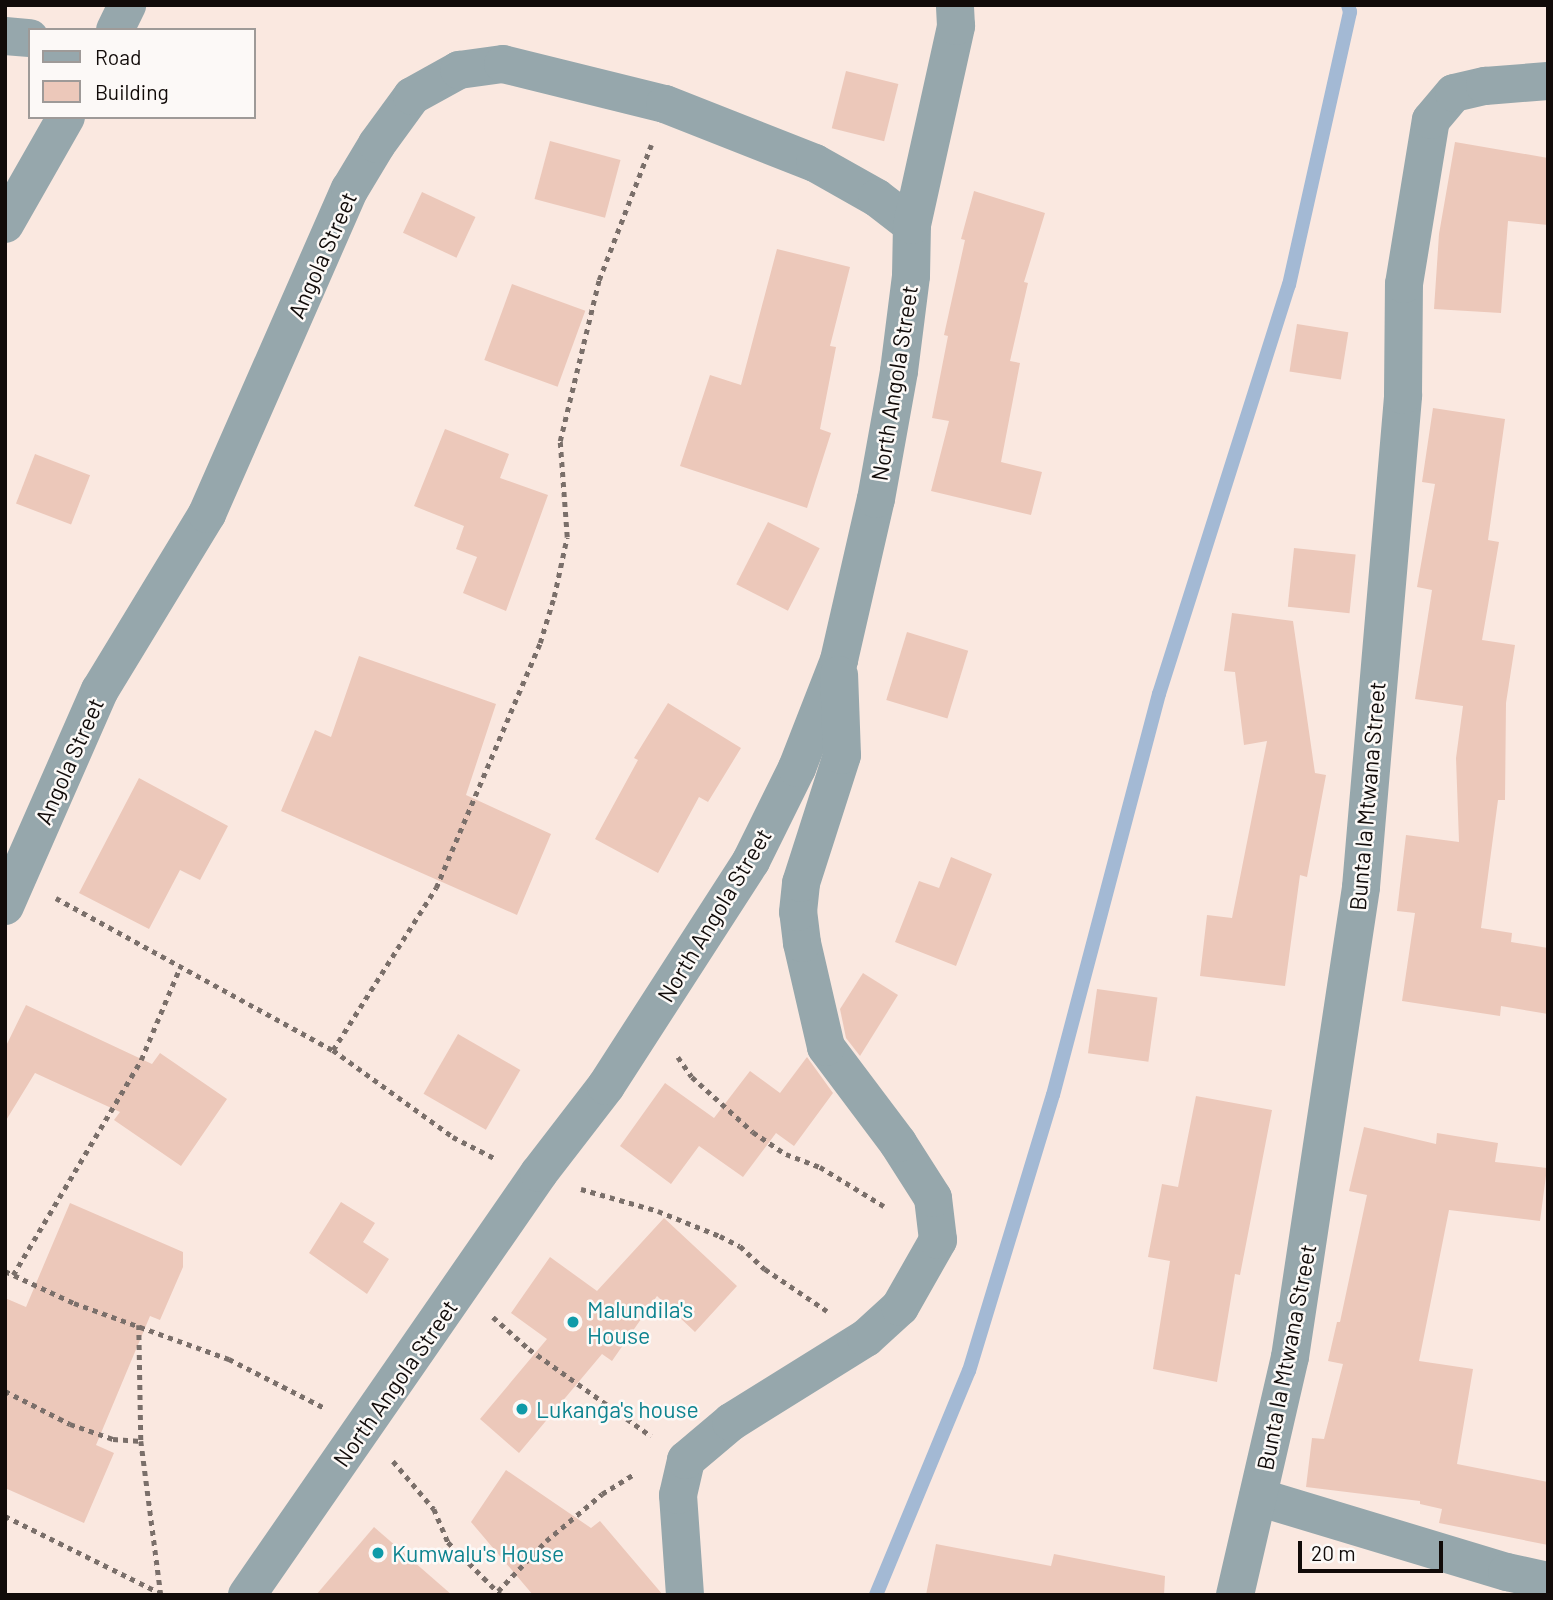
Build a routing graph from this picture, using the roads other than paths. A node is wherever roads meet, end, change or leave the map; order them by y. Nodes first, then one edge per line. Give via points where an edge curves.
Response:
1 (127, 5) edge
2 (956, 5) edge
3 (116, 28) edge
4 (5, 36) edge
5 (28, 38) edge
6 (1548, 81) edge
7 (65, 119) edge
8 (5, 224) edge
9 (912, 225) junction
10 (839, 660) junction
11 (12, 891) edge
12 (1258, 1497) junction
13 (1548, 1581) edge
14 (247, 1595) edge
15 (685, 1595) edge
16 (1236, 1595) edge

1 - 3 street
2 - 9 street, North Angola Street via 956,26
4 - 5 street
6 - 12 street, Bunta la Mtwana Street via 1454,93 1431,120 1404,284 1403,395 1361,887 1304,1275
7 - 8 street
9 - 10 street, North Angola Street via 911,276 891,423
9 - 11 street, Angola Street via 877,198 814,163 665,104 503,64 459,70 412,96 351,189 207,514 100,690
10 - 14 street, North Angola Street via 797,768 751,861 606,1086 537,1176
10 - 15 street via 842,755 801,883 802,943 826,1047 933,1198 938,1240 900,1307 866,1338 678,1455
12 - 13 street via 1507,1573
12 - 16 street, Bunta la Mtwana Street

